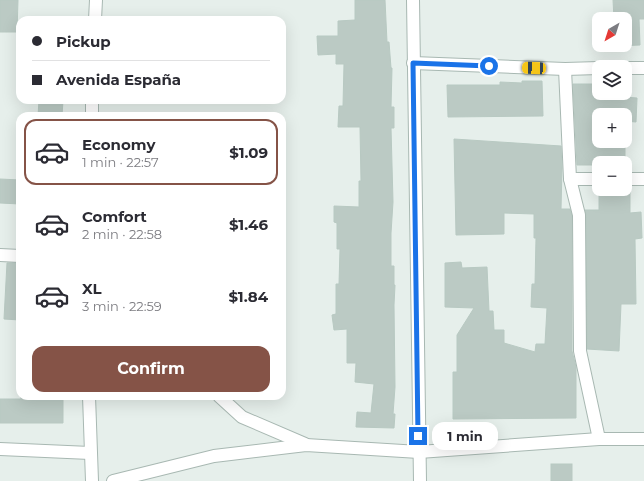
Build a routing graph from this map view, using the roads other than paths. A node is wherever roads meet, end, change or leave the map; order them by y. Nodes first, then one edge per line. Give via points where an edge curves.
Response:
1 (96, 0) edge
2 (413, 0) edge
3 (95, 16) edge
4 (413, 63) junction
5 (592, 68) edge
6 (632, 68) edge
7 (644, 68) edge
8 (565, 69) junction
9 (570, 179) junction
10 (592, 179) edge
11 (632, 179) edge
12 (644, 179) edge
13 (0, 255) edge
14 (16, 256) edge
15 (89, 400) edge
16 (223, 400) edge
17 (599, 439) junction
18 (644, 439) edge
19 (306, 444) junction
20 (0, 449) edge
21 (418, 452) junction
22 (90, 453) junction
23 (92, 481) edge
24 (113, 481) edge
25 (420, 481) edge

1 - 3 street
2 - 4 street
4 - 8 street
4 - 21 street
5 - 8 street
6 - 7 street
8 - 9 street
9 - 10 street
9 - 17 street via 579,215 580,350
11 - 12 street
13 - 14 street
15 - 22 street
16 - 19 street via 242,417
17 - 18 street
17 - 21 street
19 - 21 street
19 - 24 street via 214,456
20 - 22 street
21 - 25 street
22 - 23 street

